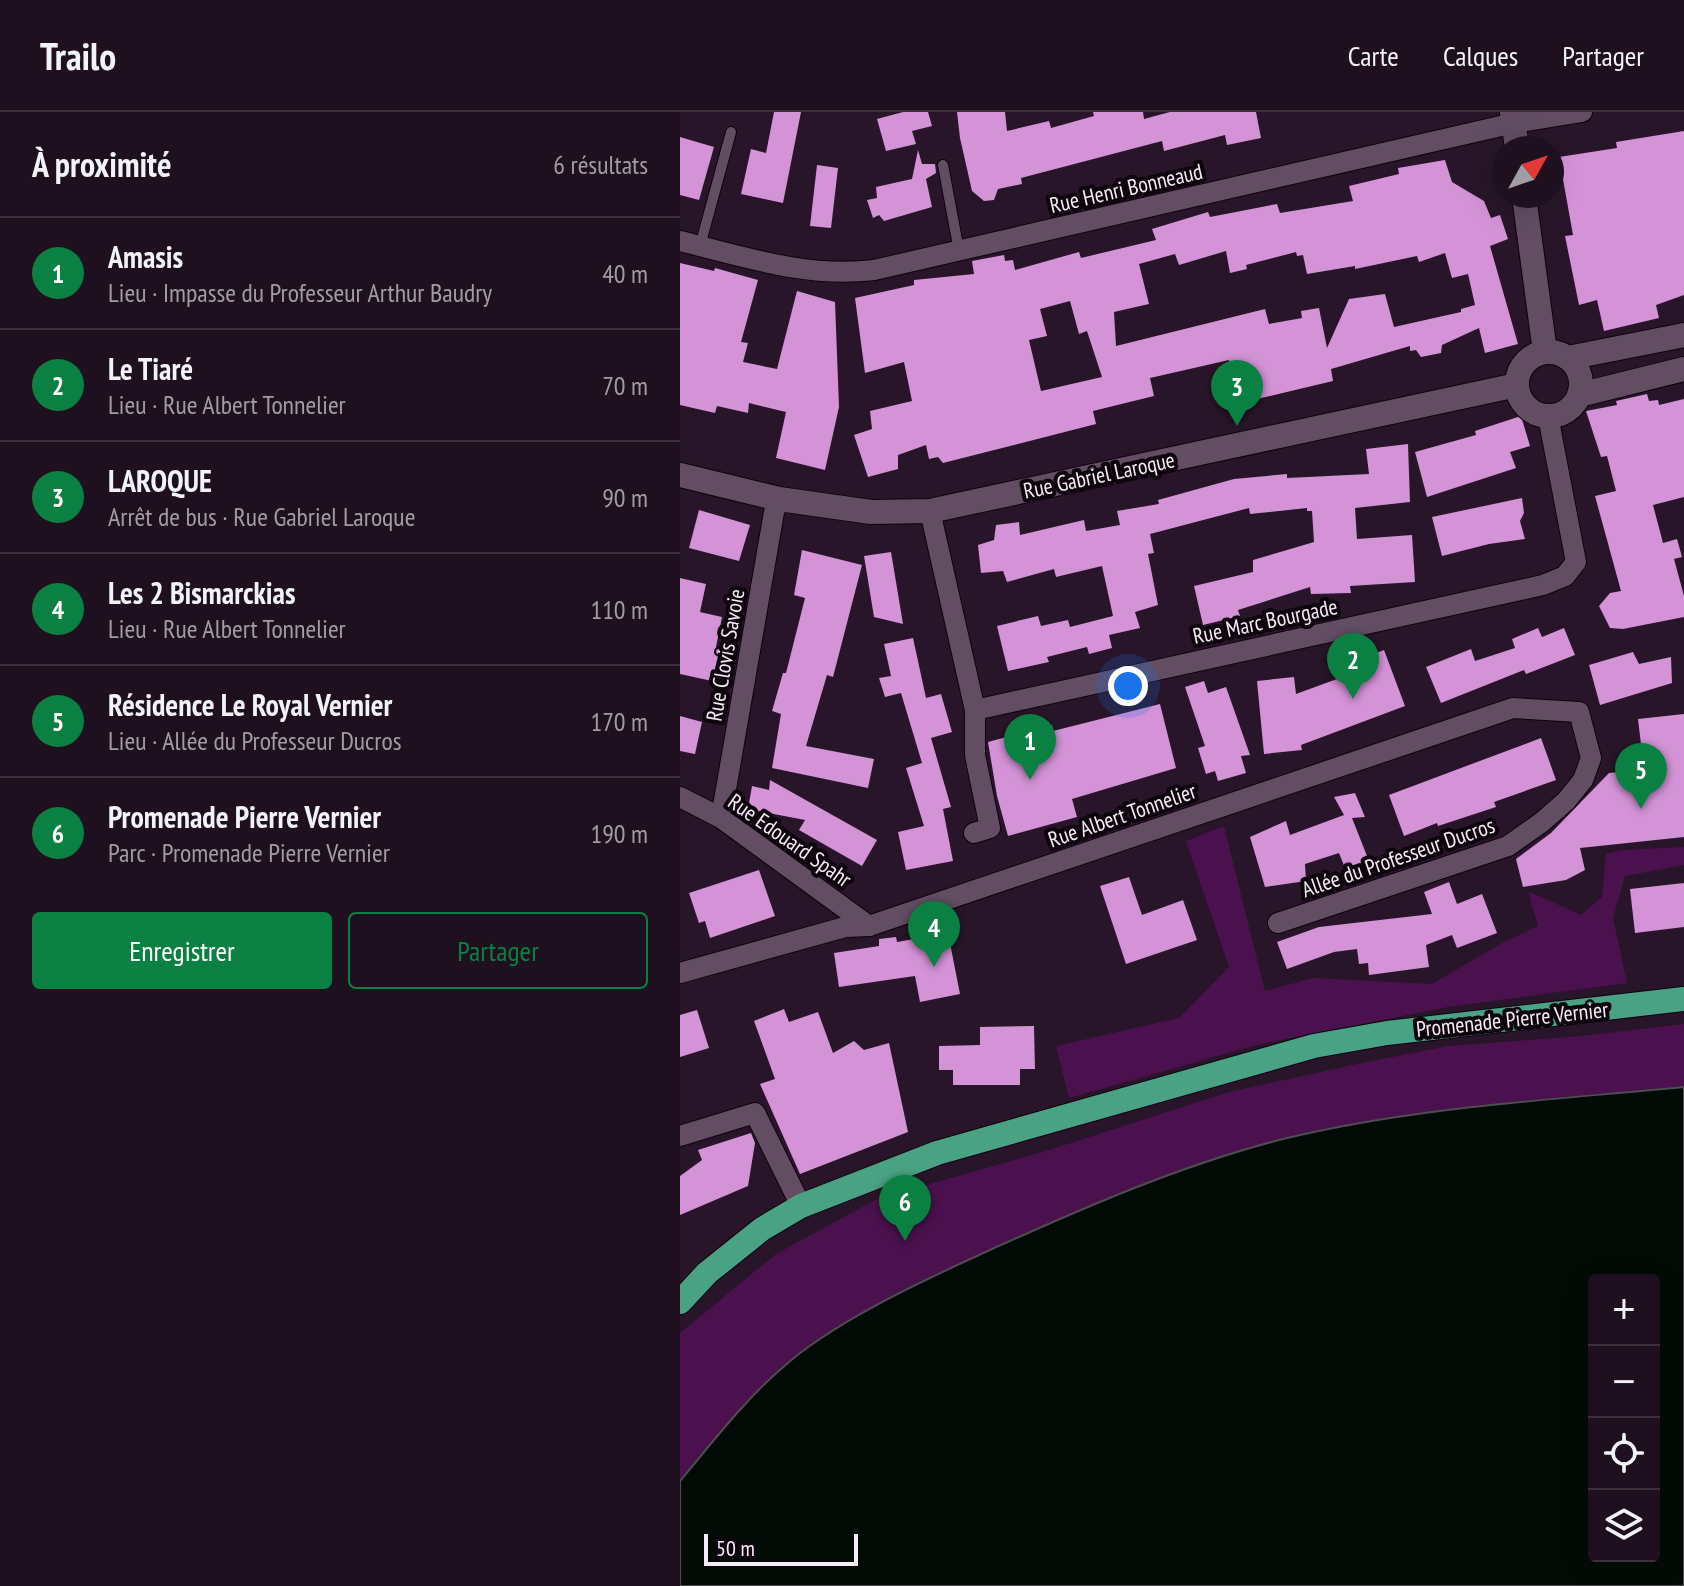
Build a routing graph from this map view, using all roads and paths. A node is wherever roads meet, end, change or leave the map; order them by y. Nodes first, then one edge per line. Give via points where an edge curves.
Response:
1 (1582, 112) edge
2 (1513, 118) edge
3 (731, 132) dead end
4 (943, 165) dead end
5 (1526, 208) edge
6 (690, 243) edge
7 (959, 251) junction
8 (1684, 335) edge
9 (1556, 355) junction
10 (1684, 369) edge
11 (1517, 385) junction
12 (1579, 395) junction
13 (1548, 416) junction
14 (680, 475) edge
15 (779, 499) junction
16 (930, 511) junction
17 (975, 710) junction
18 (1579, 712) joint
19 (680, 797) edge
20 (721, 818) junction
21 (974, 833) dead end
22 (1278, 923) dead end
23 (869, 926) junction
24 (680, 973) edge
25 (1684, 999) edge
26 (680, 1136) edge
27 (801, 1206) junction
28 (680, 1302) edge

1 - 2 street, Rue Henri Bonneaud
2 - 7 street, Rue Henri Bonneaud
3 - 6 lane
4 - 7 lane
5 - 9 street
6 - 7 street, Rue Henri Bonneaud via 842,274
8 - 9 street
9 - 11 street via 1528,359
9 - 12 street via 1579,375
10 - 12 street
11 - 13 street via 1526,406
11 - 16 street, Rue Gabriel Laroque
12 - 13 street via 1567,411
13 - 17 street, Rue Marc Bourgade via 1576,562 1565,576
14 - 15 street, Rue Gabriel Laroque
15 - 16 street, Rue Gabriel Laroque via 871,512
15 - 20 street, Rue Clovis Savoie
16 - 17 street
17 - 21 street via 975,755 990,828
18 - 22 street, Allée du Professeur Ducros via 1591,758 1583,780 1542,822 1508,846
18 - 23 street, Rue Albert Tonnelier via 1513,708
19 - 20 street, Rue Edouard Spahr
20 - 23 street, Rue Edouard Spahr
23 - 24 street, Rue Albert Tonnelier via 845,927
25 - 27 main road, Promenade Pierre Vernier via 1314,1046 937,1153
26 - 27 street via 755,1113
27 - 28 main road, Promenade Pierre Vernier via 762,1229

